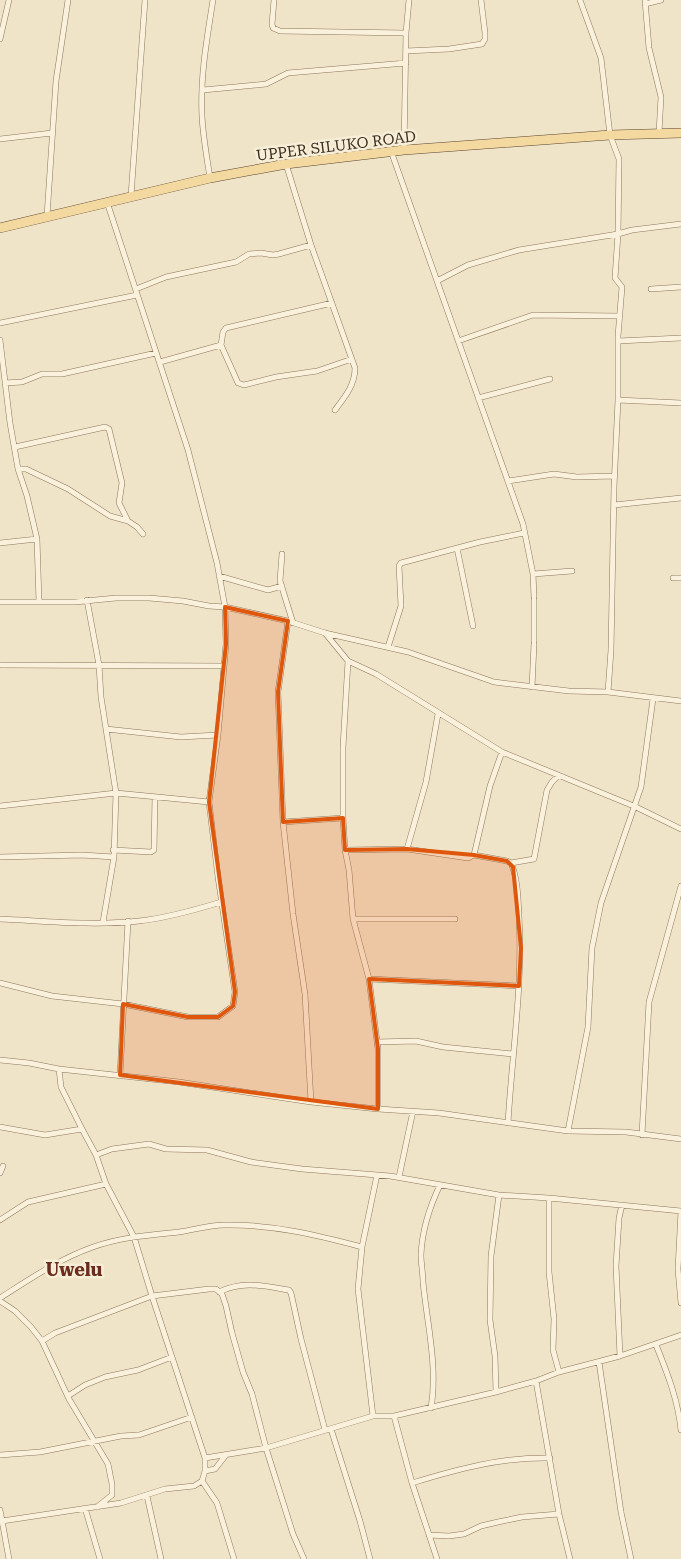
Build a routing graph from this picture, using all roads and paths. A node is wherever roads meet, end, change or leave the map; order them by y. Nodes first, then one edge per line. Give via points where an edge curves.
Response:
1 (9, 0) edge
2 (68, 0) edge
3 (145, 0) edge
4 (213, 0) edge
5 (274, 0) edge
6 (409, 0) edge
7 (481, 0) edge
8 (580, 0) edge
9 (661, 0) edge
10 (645, 2) edge
11 (406, 33) junction
12 (0, 39) edge
13 (406, 51) junction
14 (406, 63) junction
15 (203, 90) junction
16 (681, 132) edge
17 (52, 133) junction
18 (658, 133) junction
19 (610, 135) junction
20 (0, 139) edge
21 (404, 150) junction
22 (392, 151) junction
23 (286, 164) junction
24 (210, 178) junction
25 (131, 196) junction
26 (107, 202) junction
27 (47, 216) junction
28 (681, 224) edge
29 (0, 228) edge
30 (618, 234) junction
31 (311, 246) junction
32 (437, 281) junction
33 (681, 287) edge
34 (651, 288) dead end
35 (136, 292) junction
36 (332, 303) junction
37 (619, 316) junction
38 (0, 323) edge
39 (681, 338) edge
40 (0, 340) edge
41 (458, 341) junction
42 (618, 341) junction
43 (221, 345) junction
44 (156, 353) junction
45 (352, 358) junction
46 (160, 362) junction
47 (550, 379) dead end
48 (5, 383) junction
49 (478, 398) junction
50 (618, 400) junction
51 (681, 403) edge
52 (336, 410) dead end
53 (15, 447) junction
54 (18, 469) junction
55 (614, 476) junction
56 (508, 481) junction
57 (681, 498) edge
58 (614, 505) junction
59 (128, 521) junction
60 (524, 533) junction
61 (143, 534) dead end
62 (37, 539) junction
63 (0, 543) edge
64 (457, 548) junction
65 (282, 554) dead end
66 (572, 571) dead end
67 (534, 574) junction
68 (219, 576) junction
69 (673, 578) dead end
70 (681, 578) edge
71 (282, 586) junction
72 (87, 600) junction
73 (0, 602) edge
74 (39, 602) junction
75 (225, 607) junction
76 (290, 622) junction
77 (473, 626) dead end
78 (325, 633) junction
79 (388, 647) junction
80 (348, 661) junction
81 (0, 665) edge
82 (99, 665) junction
83 (224, 666) junction
84 (532, 687) junction
85 (608, 692) junction
86 (654, 699) junction
87 (681, 701) edge
88 (438, 714) junction
89 (106, 728) junction
90 (218, 736) junction
91 (502, 752) junction
92 (558, 776) junction
93 (116, 793) junction
94 (155, 797) junction
95 (209, 802) junction
96 (0, 806) edge
97 (636, 807) junction
98 (343, 818) junction
99 (283, 822) junction
100 (681, 830) edge
101 (407, 849) junction
102 (113, 850) junction
103 (345, 850) junction
104 (474, 855) junction
105 (0, 857) edge
106 (114, 857) junction
107 (511, 863) junction
108 (681, 886) edge
109 (221, 902) junction
110 (455, 918) dead end
111 (0, 919) edge
112 (353, 919) junction
113 (128, 921) junction
114 (103, 922) junction
115 (369, 980) junction
116 (0, 983) edge
117 (520, 986) junction
118 (123, 1004) junction
119 (377, 1042) junction
120 (513, 1054) junction
121 (0, 1060) edge
122 (59, 1069) junction
123 (120, 1075) junction
124 (311, 1102) junction
125 (378, 1109) junction
126 (413, 1111) junction
127 (508, 1123) junction
128 (0, 1128) edge
129 (82, 1130) junction
130 (568, 1131) junction
131 (642, 1135) junction
132 (681, 1139) edge
133 (96, 1156) junction
134 (3, 1166) dead end
135 (0, 1173) edge
136 (377, 1176) junction
137 (399, 1178) junction
138 (106, 1184) junction
139 (440, 1185) junction
140 (499, 1195) junction
141 (550, 1198) junction
142 (622, 1205) junction
143 (681, 1211) edge
144 (0, 1220) edge
145 (134, 1237) junction
146 (362, 1247) junction
147 (219, 1292) junction
148 (152, 1296) junction
149 (0, 1299) edge
150 (681, 1303) edge
151 (681, 1335) edge
152 (42, 1341) junction
153 (656, 1345) junction
154 (620, 1356) junction
155 (172, 1357) junction
156 (599, 1362) junction
157 (559, 1372) junction
158 (536, 1381) junction
159 (496, 1392) junction
160 (68, 1396) junction
161 (431, 1408) junction
162 (373, 1416) junction
163 (394, 1416) junction
164 (192, 1417) junction
165 (328, 1430) junction
166 (681, 1430) edge
167 (94, 1441) junction
168 (266, 1448) junction
169 (0, 1455) edge
170 (226, 1455) junction
171 (205, 1458) junction
172 (550, 1458) junction
173 (205, 1470) junction
174 (202, 1481) junction
175 (412, 1482) junction
176 (112, 1496) junction
177 (147, 1496) junction
178 (121, 1503) junction
179 (97, 1507) junction
180 (86, 1508) junction
181 (0, 1510) edge
182 (559, 1514) junction
183 (2, 1521) junction
184 (429, 1535) junction
185 (9, 1559) edge
186 (100, 1559) edge
187 (161, 1559) edge
188 (234, 1559) edge
189 (304, 1559) edge
190 (370, 1559) edge
191 (437, 1559) edge
192 (570, 1559) edge
193 (631, 1559) edge

1 - 12 street
2 - 17 street
3 - 25 street
4 - 15 street
5 - 11 street via 272,24 280,31
6 - 11 street
7 - 13 street via 485,33 482,44
8 - 19 street via 601,58
9 - 10 street
10 - 18 street via 649,48 661,98
11 - 13 street
13 - 14 street
14 - 15 street via 288,72 266,84
14 - 21 street
15 - 24 street via 202,121
16 - 18 main road, UPPER SILUKO ROAD
17 - 20 street
17 - 27 street
18 - 19 main road, UPPER SILUKO ROAD
19 - 21 main road, UPPER SILUKO ROAD
19 - 30 street via 619,159
21 - 22 main road, UPPER SILUKO ROAD
22 - 23 main road, UPPER SILUKO ROAD
22 - 32 street
23 - 24 main road, UPPER SILUKO ROAD
23 - 31 street
24 - 25 main road, UPPER SILUKO ROAD
25 - 26 main road, UPPER SILUKO ROAD
26 - 27 main road, UPPER SILUKO ROAD
26 - 35 street
27 - 29 main road, UPPER SILUKO ROAD
28 - 30 street
30 - 32 street via 520,250 468,265
30 - 37 street via 615,278 622,287
31 - 35 street via 273,255 249,254 236,262 166,277
31 - 36 street
32 - 41 street
33 - 34 street
35 - 38 street
35 - 44 street
36 - 43 street via 226,328
36 - 45 street
37 - 41 street via 533,315
37 - 42 street
39 - 42 street
40 - 48 street
41 - 49 street
42 - 50 street
43 - 45 street via 238,382 244,386 316,371
43 - 46 street
44 - 46 street
44 - 48 street
45 - 52 street via 355,377
46 - 68 street via 188,450
47 - 49 street
48 - 53 street
49 - 56 street
50 - 51 street
50 - 55 street
53 - 54 street
53 - 59 street via 105,427 109,429 122,483 119,503
54 - 59 street via 68,489 110,516
54 - 62 street
55 - 56 street via 554,474
55 - 58 street
56 - 60 street
57 - 58 street
58 - 85 street via 612,650
59 - 61 street
60 - 64 street
60 - 67 street
62 - 63 street
62 - 74 street
64 - 77 street
64 - 79 street via 401,563 401,606
65 - 71 street
66 - 67 street
67 - 84 street
68 - 71 street via 268,590
68 - 75 street
69 - 70 street
71 - 76 street
72 - 74 street
72 - 75 street via 149,598
72 - 82 street
73 - 74 street
75 - 76 street
75 - 83 street
76 - 78 street
76 - 99 street via 278,692
78 - 79 street
78 - 80 street
79 - 84 street via 494,682
80 - 88 street via 376,674
80 - 98 street
81 - 82 street
82 - 83 street
82 - 89 street
83 - 90 street
84 - 85 street
85 - 86 street
86 - 87 street
86 - 97 street via 642,787
88 - 91 street
88 - 101 street via 426,782
89 - 90 street via 181,737
89 - 93 street
90 - 95 street
91 - 92 street
91 - 104 street via 490,786
92 - 97 street
92 - 107 street via 547,790 534,859
93 - 94 street
93 - 96 street
93 - 102 street
94 - 95 street
94 - 102 street via 154,850
95 - 109 street
97 - 100 street
97 - 130 street via 601,903 592,948 588,1027
98 - 99 street
98 - 103 street
99 - 124 street via 292,914 305,994
101 - 103 street
101 - 104 street via 468,858
102 - 106 street
103 - 112 street
104 - 107 street
105 - 106 street
106 - 114 street
107 - 117 street via 518,899
108 - 131 street via 649,1002
109 - 113 street via 192,911
109 - 118 street via 236,992 233,1006 218,1017 188,1017
110 - 112 street
111 - 114 street
112 - 115 street
113 - 114 street
113 - 118 street
115 - 117 street
115 - 119 street
116 - 118 street via 52,996
117 - 120 street
118 - 123 street
119 - 120 street via 416,1040 443,1047
119 - 125 street
120 - 127 street
121 - 122 street
122 - 123 street
122 - 129 street via 61,1087
123 - 124 street
124 - 125 street
125 - 126 street
126 - 127 street
126 - 137 street
127 - 130 street
128 - 129 street via 45,1135
129 - 133 street
130 - 131 street
131 - 132 street
133 - 136 street via 149,1144 166,1149 207,1150 259,1163
133 - 138 street
134 - 135 street
136 - 137 street
136 - 146 street
137 - 139 street
138 - 144 street via 28,1202
138 - 145 street
139 - 140 street
139 - 161 street via 429,1208 421,1256 431,1342
140 - 141 street
140 - 159 street via 491,1256 490,1320
141 - 142 street
141 - 157 street via 553,1350
142 - 143 street
142 - 154 street via 618,1218 616,1266
143 - 150 street via 678,1269
145 - 146 street via 223,1225 262,1226
145 - 148 street
145 - 149 street via 94,1247 56,1264
146 - 162 street via 358,1289
147 - 148 street via 209,1289
147 - 165 street via 231,1286 252,1284 291,1292 301,1339
147 - 168 street via 226,1306
148 - 152 street
148 - 155 street
149 - 152 street
151 - 153 street
152 - 160 street
153 - 154 street
153 - 166 street via 673,1389
154 - 156 street
155 - 160 street via 138,1370 105,1377
155 - 164 street
156 - 157 street
156 - 193 street
157 - 158 street
158 - 159 street
158 - 172 street
159 - 161 street
160 - 167 street
161 - 163 street
162 - 163 street
162 - 165 street
163 - 175 street
164 - 167 street via 140,1435
164 - 171 street
165 - 168 street
165 - 190 street
167 - 169 street via 48,1451
167 - 176 street via 109,1468
168 - 170 street
168 - 189 street
170 - 171 street
170 - 173 street via 215,1469
171 - 173 street
172 - 175 street via 491,1462
172 - 182 street
173 - 174 street
174 - 177 street via 194,1486 165,1489
174 - 188 street via 217,1503
175 - 184 street
176 - 178 street
176 - 179 street
177 - 178 street
177 - 187 street
178 - 179 street
179 - 180 street
180 - 183 street
180 - 186 street
181 - 183 street
182 - 184 street via 498,1522 464,1534
182 - 192 street
183 - 185 street
184 - 191 street

